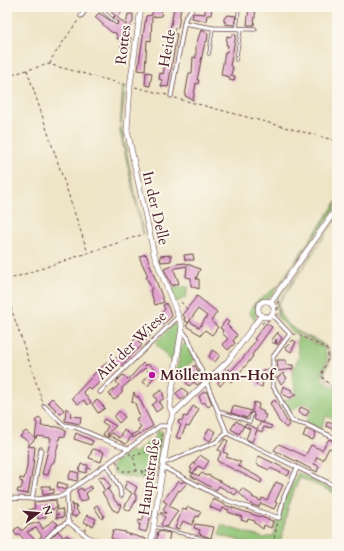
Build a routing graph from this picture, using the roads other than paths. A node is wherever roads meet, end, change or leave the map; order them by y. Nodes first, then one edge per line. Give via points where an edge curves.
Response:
1 (88, 7) edge
2 (99, 7) edge
3 (141, 7) edge
4 (193, 7) edge
5 (239, 7) edge
6 (81, 16) road end
7 (116, 23) dead end
8 (184, 23) junction
9 (213, 28) junction
10 (236, 29) junction
11 (241, 29) junction
12 (255, 29) dead end
13 (209, 54) dead end
14 (236, 60) dead end
15 (129, 85) joint
16 (171, 96) road end
17 (337, 208) edge
18 (271, 302) junction
19 (179, 316) junction
20 (261, 316) junction
21 (274, 317) junction
22 (182, 330) junction
23 (206, 384) junction
24 (100, 392) dead end
25 (44, 406) road end
26 (218, 412) junction
27 (173, 414) junction
28 (252, 414) dead end
29 (166, 426) junction
30 (227, 433) junction
31 (337, 439) edge
32 (41, 449) dead end
33 (127, 450) junction
34 (162, 463) junction
35 (107, 465) junction
36 (297, 468) junction
37 (337, 487) edge
38 (67, 493) junction
39 (121, 496) dead end
40 (7, 498) edge
41 (32, 499) junction
42 (68, 522) junction
43 (154, 526) junction
44 (7, 540) edge
45 (208, 540) dead end
46 (15, 544) edge
47 (41, 544) edge
48 (109, 544) edge
49 (151, 544) edge

1 - 6 street
2 - 7 lane
3 - 15 street, Rottes
4 - 8 street, Heide
5 - 10 lane
8 - 9 street
8 - 16 street, Heide
9 - 10 street
9 - 13 lane
10 - 11 street
11 - 12 street
11 - 14 lane
15 - 19 street, In der Delle via 127,135 147,234
17 - 18 street
18 - 20 street via 264,301 259,305 258,311
18 - 21 street
19 - 22 street, In der Delle
19 - 24 street, Auf der Wiese
20 - 21 street
20 - 23 street via 238,349
21 - 31 street via 290,334 273,357 274,389 292,421
22 - 23 street, In der Delle via 188,338
22 - 27 street, In der Delle via 171,397 170,407
23 - 26 street, In der Delle
23 - 27 street
25 - 33 street via 64,425 75,427
26 - 28 lane via 250,422
26 - 30 street, In der Delle
27 - 29 street, Hauptstraße
29 - 33 street via 160,426
29 - 34 street, Hauptstraße
30 - 34 street via 216,442
30 - 36 street
32 - 41 street
33 - 35 street
34 - 36 street via 226,500 279,518 286,492
34 - 43 street, Hauptstraße
35 - 38 street
35 - 39 street
36 - 37 street
38 - 41 street via 56,498
38 - 42 street
40 - 41 street
42 - 47 street via 56,529
42 - 48 street via 83,534
43 - 45 lane
43 - 49 street, Hauptstraße
44 - 46 lane

